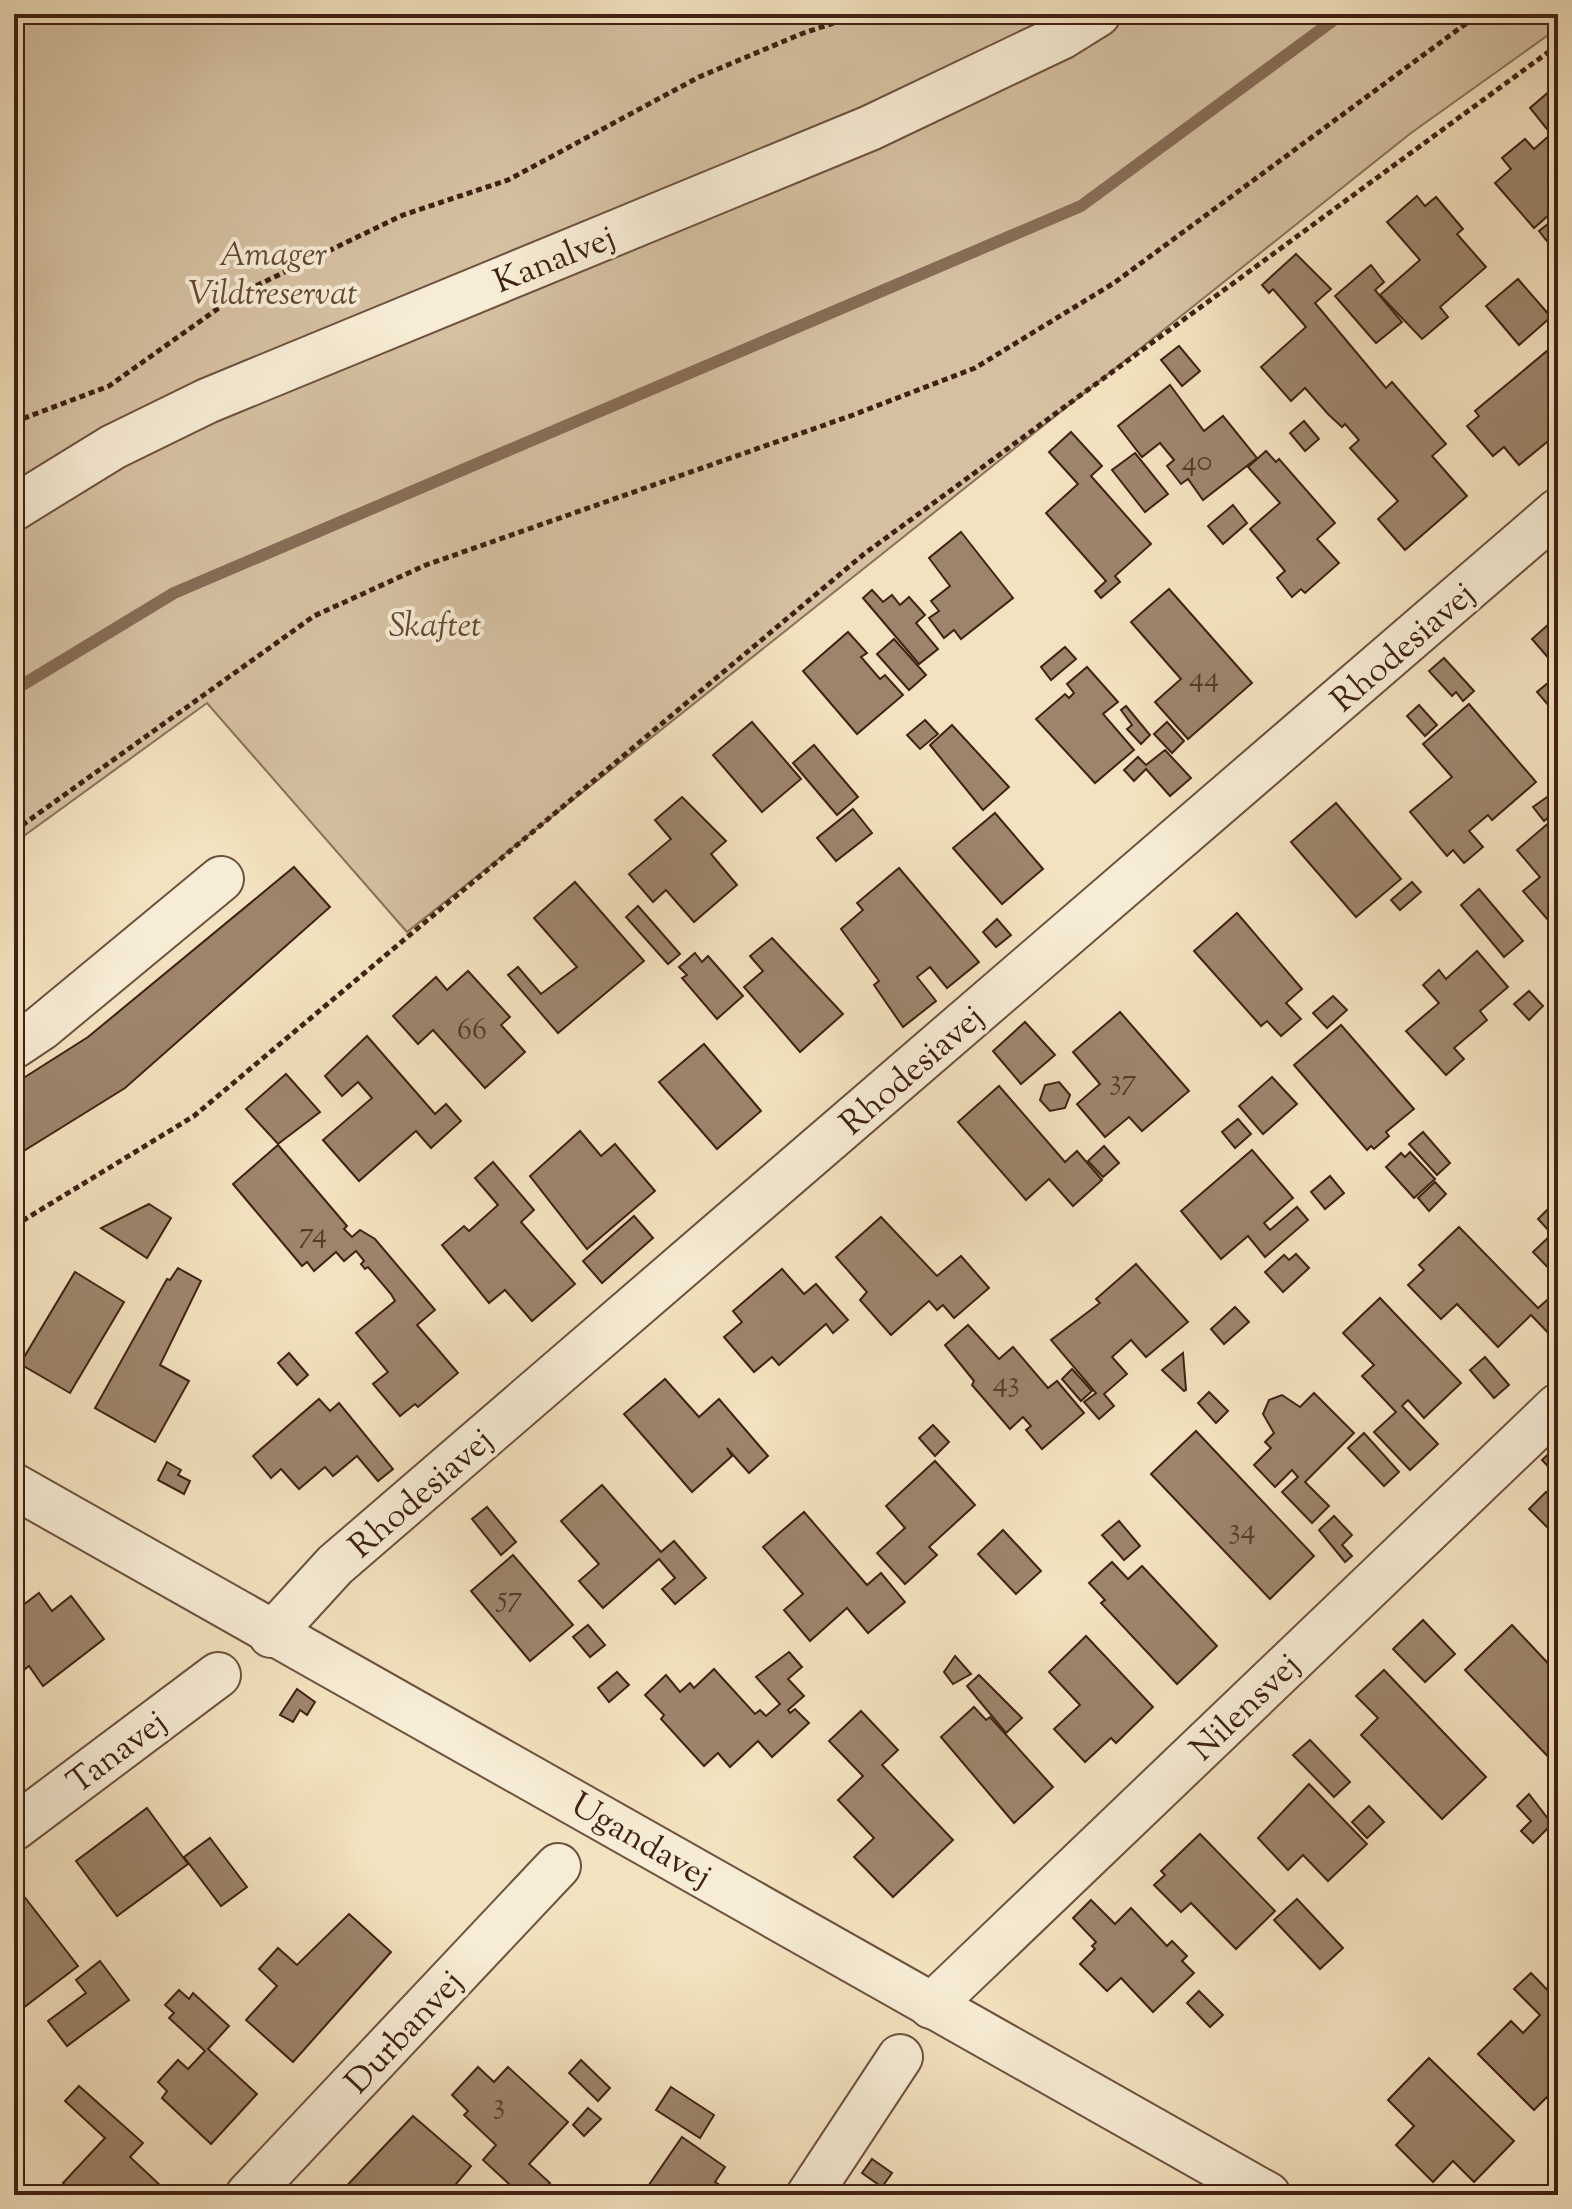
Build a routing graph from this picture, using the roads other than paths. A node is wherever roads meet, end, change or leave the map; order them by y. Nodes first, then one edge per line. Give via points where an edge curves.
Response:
1 (1098, 14) edge
2 (14, 508) edge
3 (1558, 511) edge
4 (221, 879) dead end
5 (14, 1046) edge
6 (1558, 1406) edge
7 (14, 1486) edge
8 (271, 1635) junction
9 (218, 1675) dead end
10 (14, 1828) edge
11 (558, 1866) dead end
12 (931, 2006) junction
13 (900, 2057) dead end
14 (248, 2195) edge
15 (809, 2195) edge
16 (1268, 2195) edge

1 - 2 street, Kanalvej via 1061,37 870,128 207,401 113,447
3 - 8 street, Rhodesiavej via 335,1565
4 - 5 street
6 - 12 street, Nilensvej
7 - 8 street, Ugandavej
8 - 12 street, Ugandavej via 595,1812
9 - 10 street, Tanavej
11 - 14 street, Durbanvej
12 - 16 street, Ugandavej
13 - 15 street

